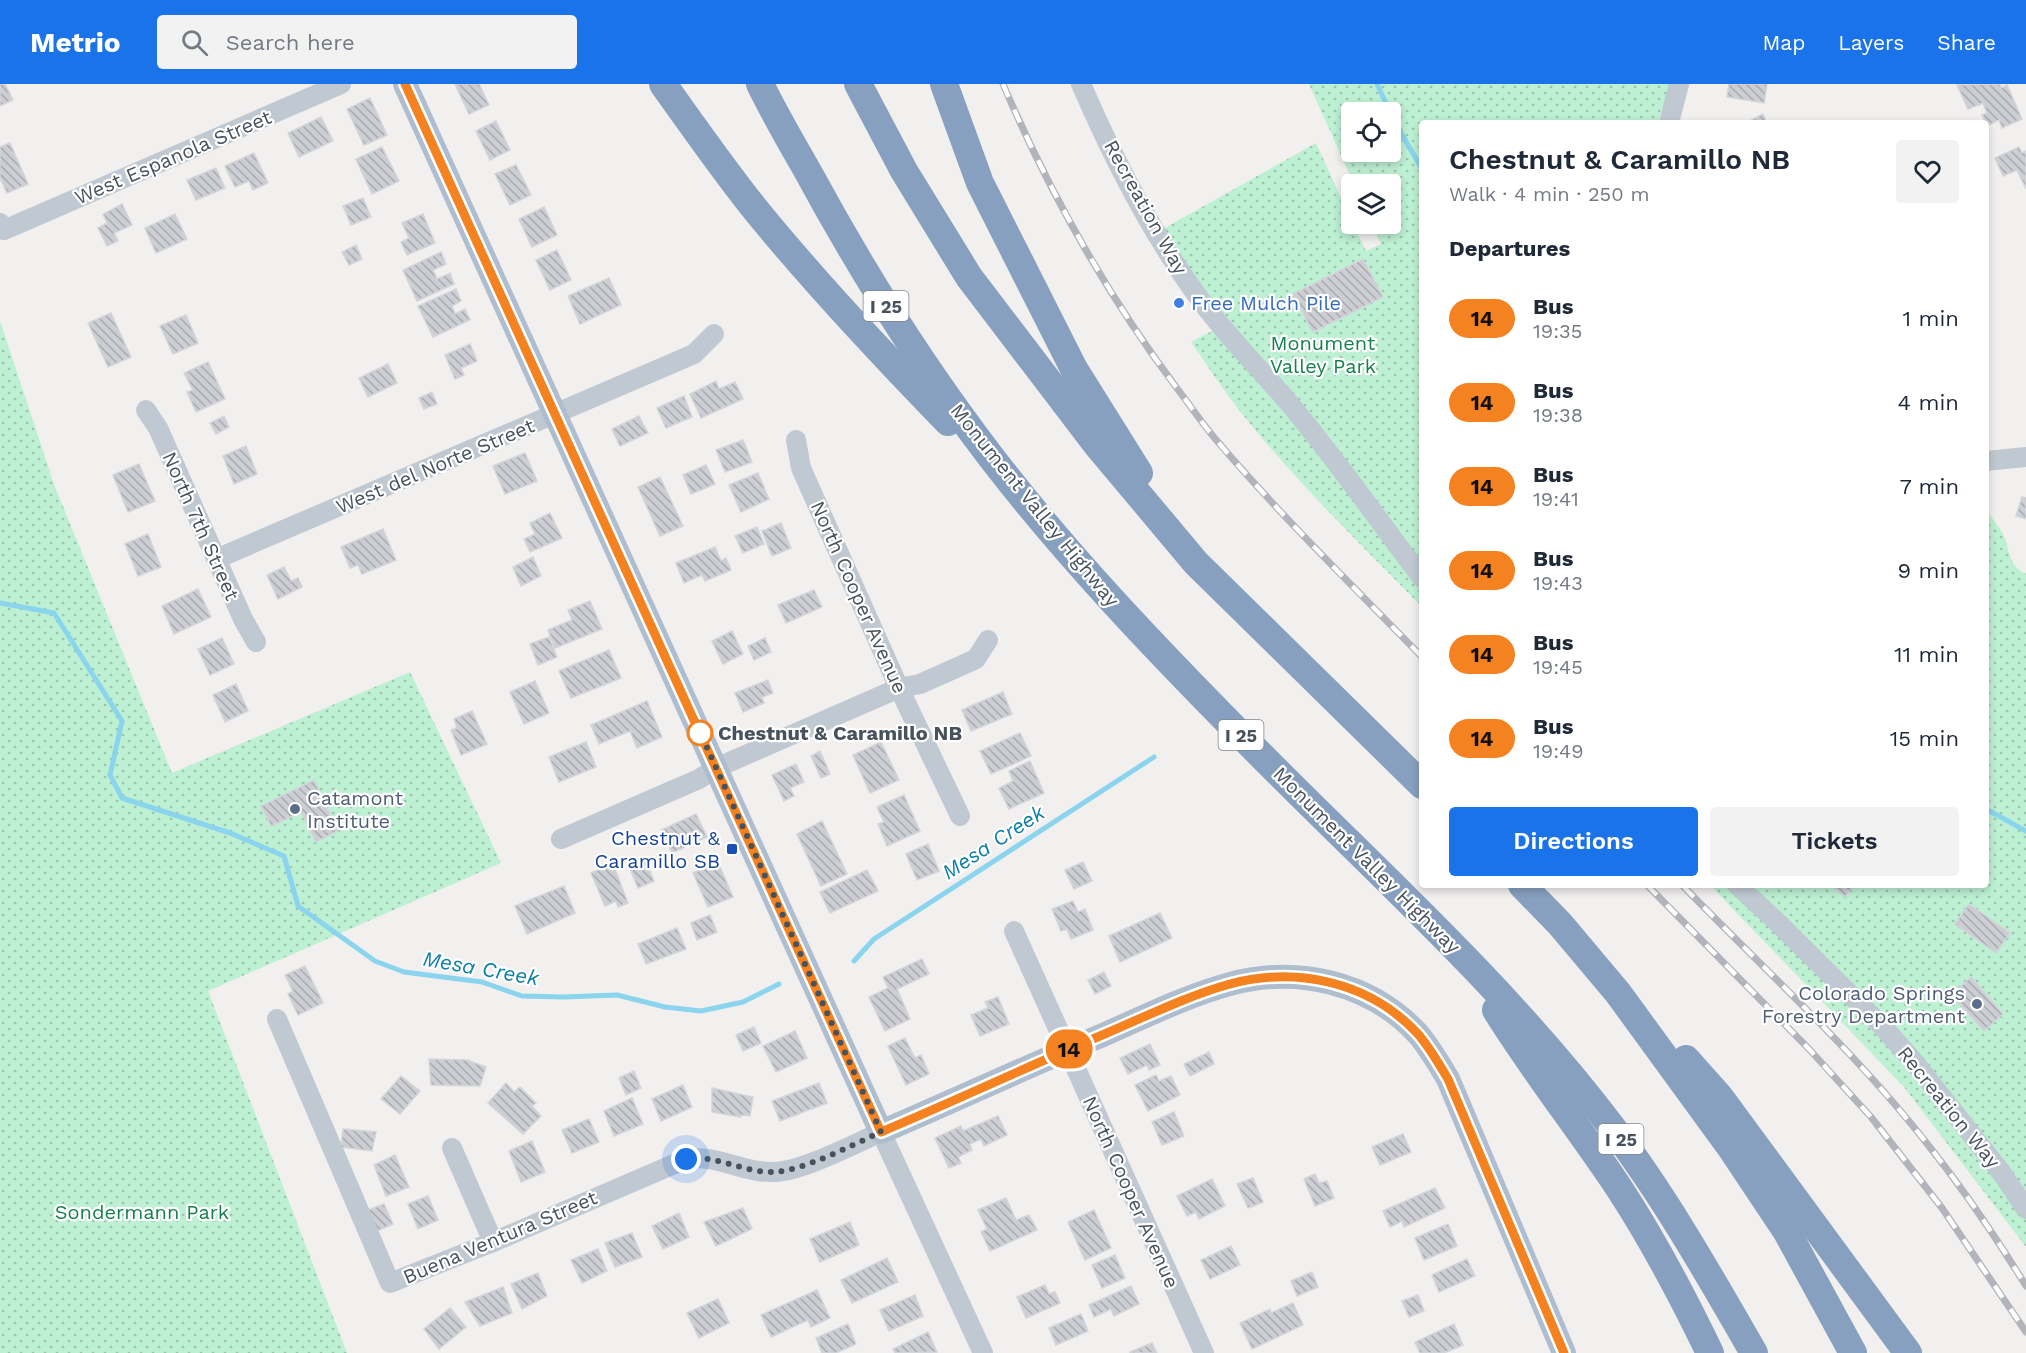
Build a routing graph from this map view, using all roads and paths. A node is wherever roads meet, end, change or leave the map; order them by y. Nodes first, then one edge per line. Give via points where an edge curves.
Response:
1 (341, 84) edge
2 (405, 84) edge
3 (663, 84) edge
4 (760, 84) edge
5 (858, 84) edge
6 (944, 84) edge
7 (1081, 84) edge
8 (1679, 84) edge
9 (1670, 120) edge
10 (2, 226) edge
11 (714, 334) dead end
12 (146, 410) dead end
13 (556, 414) junction
14 (796, 440) dead end
15 (2026, 457) edge
16 (1989, 461) edge
17 (1036, 513) junction
18 (216, 559) junction
19 (1196, 563) junction
20 (1419, 574) edge
21 (988, 640) dead end
22 (256, 642) dead end
23 (899, 688) junction
24 (716, 768) junction
25 (1419, 782) edge
26 (960, 816) dead end
27 (561, 839) dead end
28 (1525, 888) edge
29 (1740, 888) edge
30 (1014, 931) dead end
31 (1456, 947) junction
32 (1618, 993) junction
33 (277, 1019) dead end
34 (1067, 1050) junction
35 (881, 1132) junction
36 (452, 1148) dead end
37 (2026, 1209) edge
38 (493, 1242) junction
39 (983, 1353) edge
40 (1204, 1353) edge
41 (1564, 1353) edge
42 (1710, 1353) edge
43 (1754, 1353) edge
44 (1853, 1353) edge
45 (1908, 1353) edge

1 - 10 street, West Espanola Street
2 - 13 main road
3 - 17 highway via 754,208 924,397
4 - 17 highway, Monument Valley Highway / I 25 via 830,214 899,326 953,406
5 - 19 highway via 904,171 969,277 1097,445
6 - 19 highway via 980,183 1074,369
7 - 20 street, Recreation Way via 1146,215 1193,290 1293,408
8 - 9 street
11 - 13 street, West del Norte Street via 694,354
12 - 18 street, North 7th Street via 158,428
13 - 18 street, West del Norte Street
13 - 24 main road
14 - 23 street, North Cooper Avenue via 801,468
15 - 16 street
17 - 31 highway, Monument Valley Highway / I 25 via 1142,633
18 - 22 street, North 7th Street
19 - 25 highway
21 - 23 street via 975,659 921,684
23 - 24 street
23 - 26 street, North Cooper Avenue
24 - 27 street
24 - 35 main road
28 - 32 highway
29 - 37 street, Recreation Way via 1915,1063
30 - 34 street, North Cooper Avenue
31 - 42 highway via 1517,1043 1620,1190 1664,1263
31 - 43 highway, Monument Valley Highway / I 25 via 1609,1123 1656,1188
32 - 44 highway via 1731,1148 1786,1232
32 - 45 highway via 1719,1096
33 - 38 street, Buena Ventura Street via 390,1283
34 - 35 main road
34 - 40 street, North Cooper Avenue
34 - 41 main road via 1199,994 1260,978 1321,979 1375,1000 1418,1034 1448,1079
35 - 38 street, Buena Ventura Street via 800,1167 779,1172 757,1171 722,1160 686,1159
35 - 39 street
36 - 38 street

